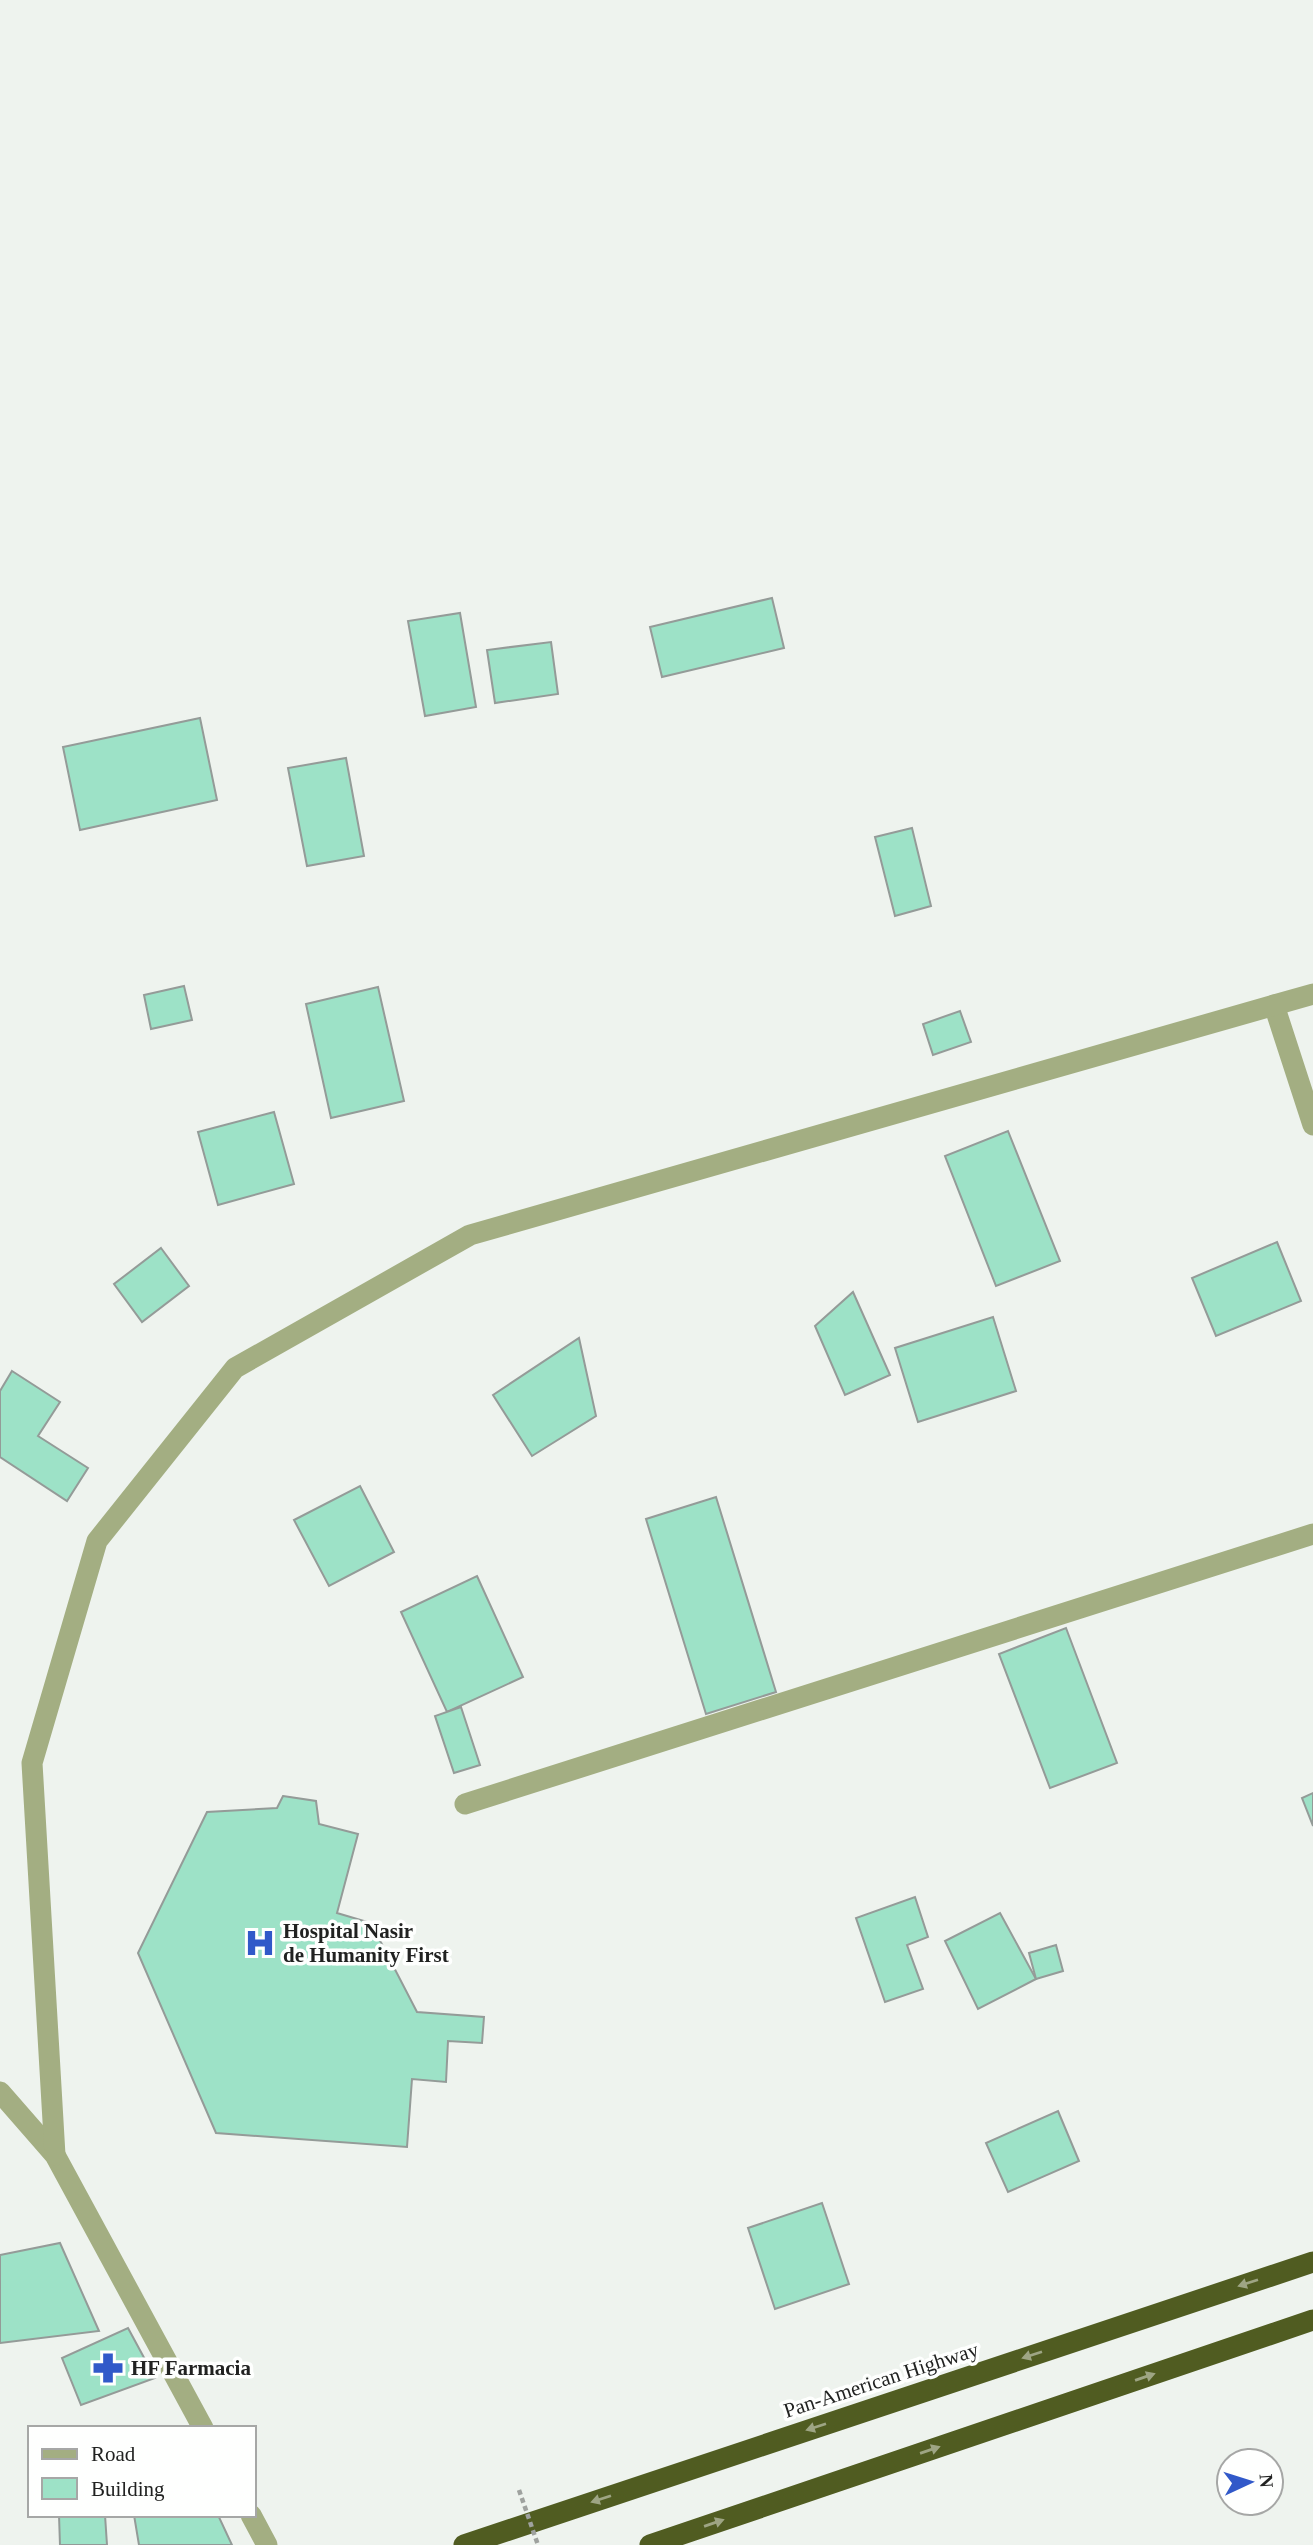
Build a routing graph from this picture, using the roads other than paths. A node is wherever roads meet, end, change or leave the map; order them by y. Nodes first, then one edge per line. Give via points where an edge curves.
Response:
1 (1313, 994) edge
2 (1274, 1005) junction
3 (1313, 1125) edge
4 (1313, 1534) edge
5 (465, 1804) dead end
6 (0, 2092) edge
7 (55, 2155) junction
8 (1313, 2262) edge
9 (1313, 2320) edge
10 (202, 2426) edge
11 (252, 2517) edge
12 (267, 2545) edge
13 (464, 2545) edge
14 (650, 2545) edge

1 - 2 street
2 - 3 street
2 - 7 street via 470,1234 235,1368 97,1541 32,1763
4 - 5 street
6 - 7 street
7 - 10 street
8 -> 13 highway, Pan-American Highway
14 -> 9 highway
11 - 12 street

